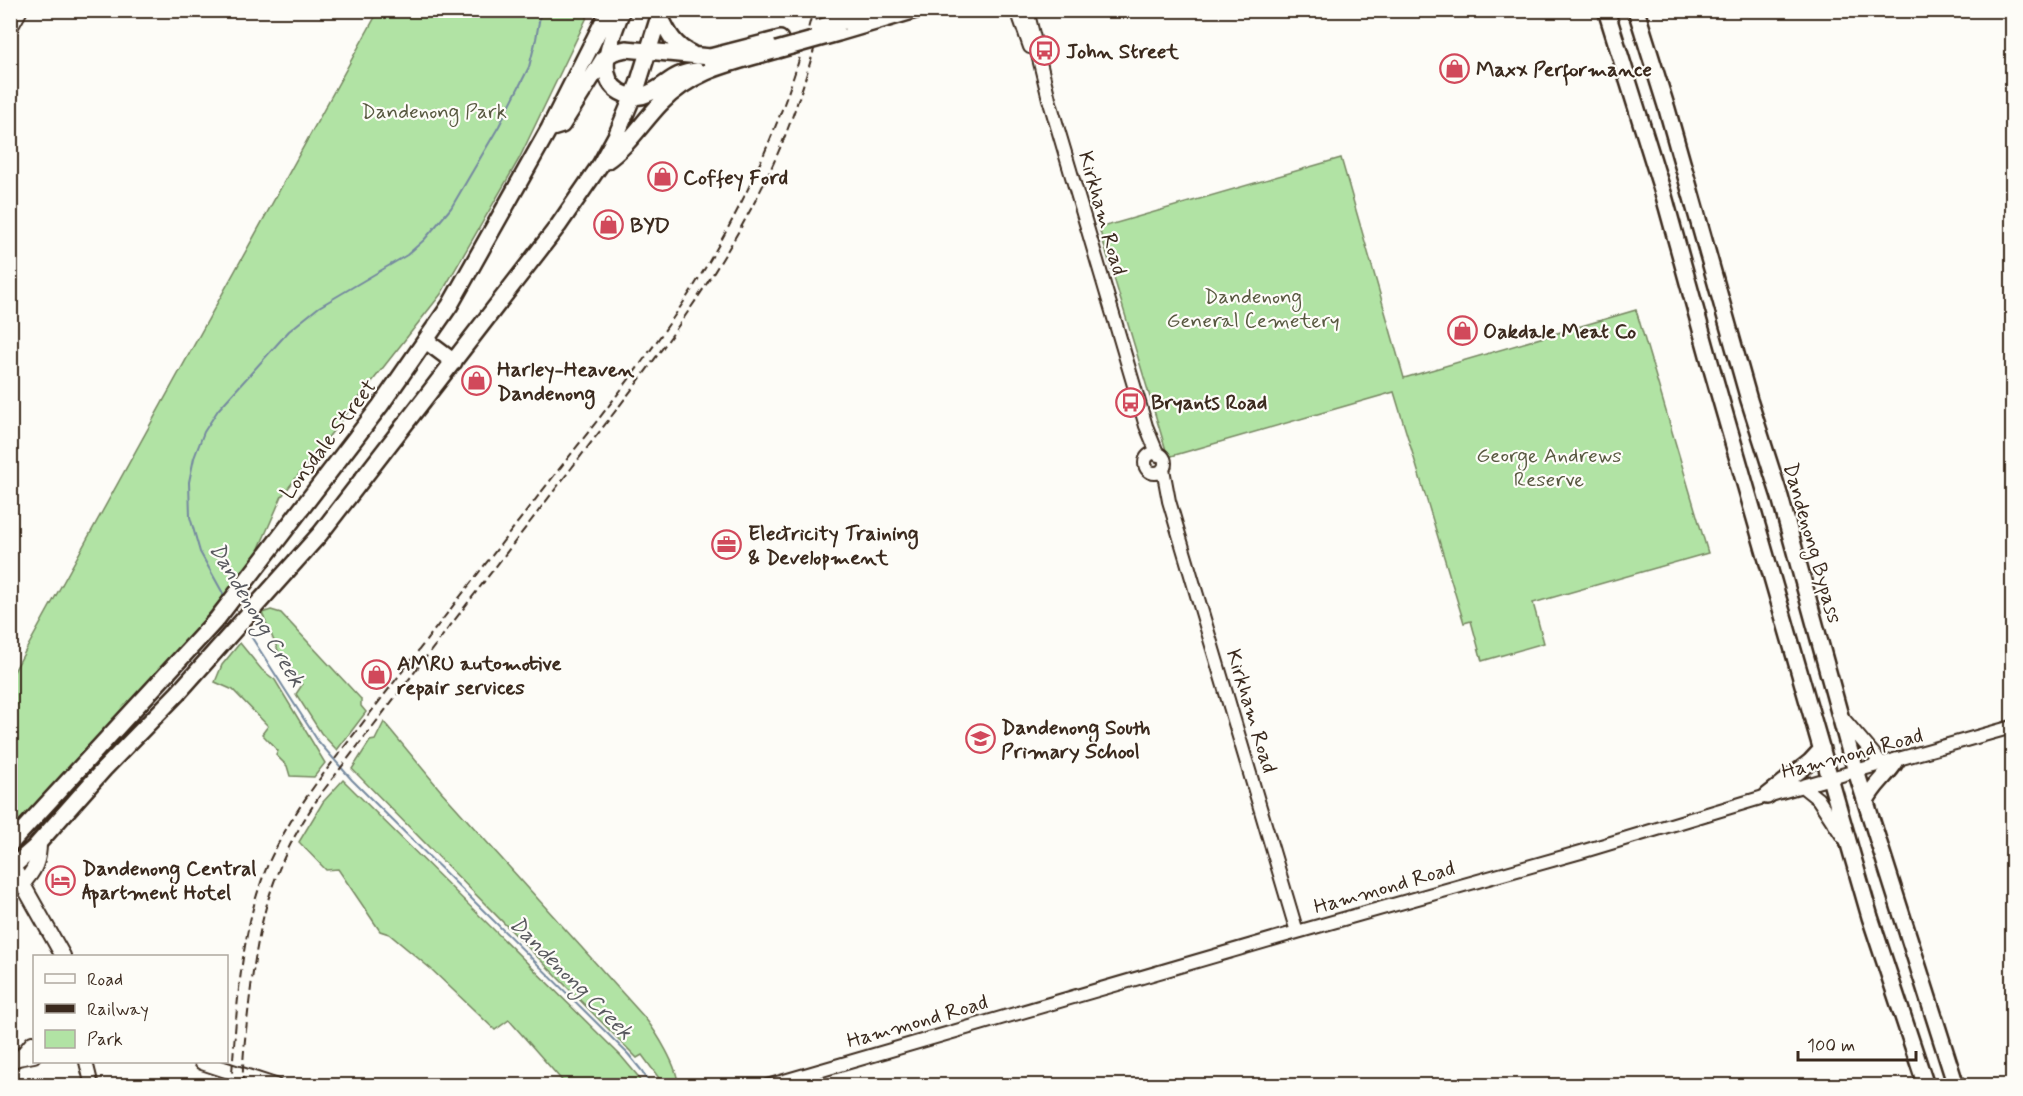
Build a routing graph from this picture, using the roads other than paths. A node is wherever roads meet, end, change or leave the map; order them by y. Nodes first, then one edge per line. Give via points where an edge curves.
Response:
1 (21, 10) edge
2 (609, 10) edge
3 (622, 10) edge
4 (878, 10) edge
5 (916, 10) edge
6 (1017, 10) edge
7 (1027, 10) edge
8 (1606, 10) edge
9 (1636, 10) edge
10 (660, 13) edge
11 (840, 27) junction
12 (10, 30) edge
13 (778, 45) junction
14 (649, 52) junction
15 (608, 55) junction
16 (698, 57) junction
17 (712, 69) junction
18 (634, 97) junction
19 (1049, 99) junction
20 (549, 129) junction
21 (600, 165) junction
22 (426, 340) junction
23 (454, 362) junction
24 (256, 568) junction
25 (272, 585) junction
26 (1840, 715) junction
27 (2013, 728) edge
28 (1822, 749) junction
29 (1889, 763) junction
30 (1857, 772) junction
31 (1831, 779) junction
32 (1803, 787) junction
33 (1767, 796) junction
34 (1866, 801) junction
35 (17, 828) edge
36 (39, 843) junction
37 (10, 844) edge
38 (1851, 851) junction
39 (11, 866) edge
40 (22, 884) junction
41 (1297, 932) junction
42 (62, 955) edge
43 (33, 1049) edge
44 (14, 1061) edge
45 (86, 1063) edge
46 (94, 1063) edge
47 (205, 1063) edge
48 (92, 1086) edge
49 (275, 1086) edge
50 (767, 1086) edge
51 (1926, 1086) edge
52 (1956, 1086) edge

1 - 12 main road
2 - 20 highway, Lonsdale Street
3 - 15 highway
4 - 11 highway
5 - 11 highway
6 - 19 main road
7 - 19 main road, Kirkham Road
8 - 28 highway via 1664,196
9 - 26 highway, Dandenong Bypass
10 - 14 highway
10 - 16 highway via 676,44
11 - 13 highway, bridge
13 - 16 highway
13 - 17 highway
14 - 15 highway via 623,50
14 - 16 highway
14 - 18 highway
15 - 18 highway via 606,70 612,84
15 - 20 highway via 562,125
17 - 18 highway via 681,73 649,94
17 - 21 highway via 688,80 668,97 616,155
18 - 21 highway
19 - 41 main road, Kirkham Road via 1146,426 1153,455 1145,465 1148,471 1158,471 1169,501
20 - 22 highway, Lonsdale Street
21 - 23 highway
22 - 23 highway
22 - 24 highway, Lonsdale Street
23 - 25 highway via 330,521
24 - 25 highway
24 - 35 highway, Lonsdale Street via 217,619
25 - 36 highway
26 - 29 main road
26 - 30 highway, Dandenong Bypass
27 - 29 main road, Hammond Road
28 - 31 highway
28 - 33 highway
29 - 30 main road, Hammond Road
29 - 34 highway via 1888,773
30 - 31 main road, Hammond Road
30 - 34 highway, Dandenong Bypass
31 - 32 main road, Hammond Road
31 - 38 highway
32 - 33 main road, Hammond Road
32 - 38 main road via 1825,808
33 - 41 main road, Hammond Road
34 - 52 highway, Dandenong Bypass
35 - 37 highway, Lonsdale Street
36 - 39 highway
36 - 40 main road via 39,858
38 - 51 highway
39 - 40 main road
40 - 42 main road
41 - 50 main road, Hammond Road
43 - 44 main road
45 - 48 main road
46 - 48 main road
47 - 49 main road

